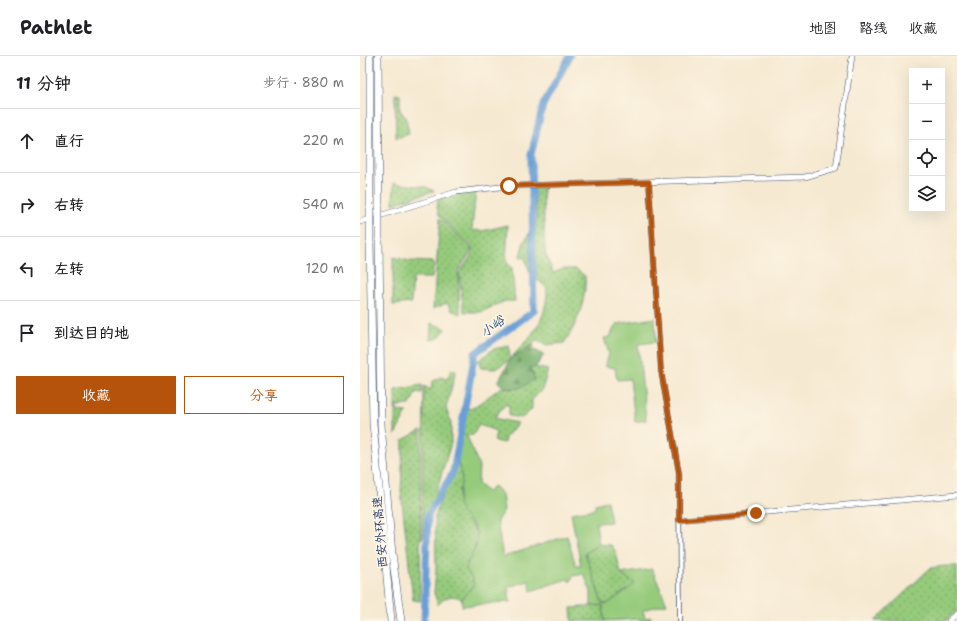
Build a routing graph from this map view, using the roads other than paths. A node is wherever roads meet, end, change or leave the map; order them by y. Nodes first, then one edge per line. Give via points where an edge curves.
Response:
1 (370, 56) edge
2 (378, 56) edge
3 (852, 56) edge
4 (649, 182) junction
5 (360, 222) edge
6 (957, 495) edge
7 (679, 520) junction
8 (957, 614) edge
9 (401, 620) edge
10 (391, 621) edge
11 (680, 621) edge
12 (949, 621) edge

1 - 10 highway, 西安外环高速, bridge via 372,423
2 - 9 highway, 西安外环高速, bridge via 381,425 392,554
3 - 4 street via 836,168 805,177
4 - 5 street via 509,186 456,192
4 - 7 street via 661,371 679,473
6 - 7 street
7 - 11 street
8 - 12 street

